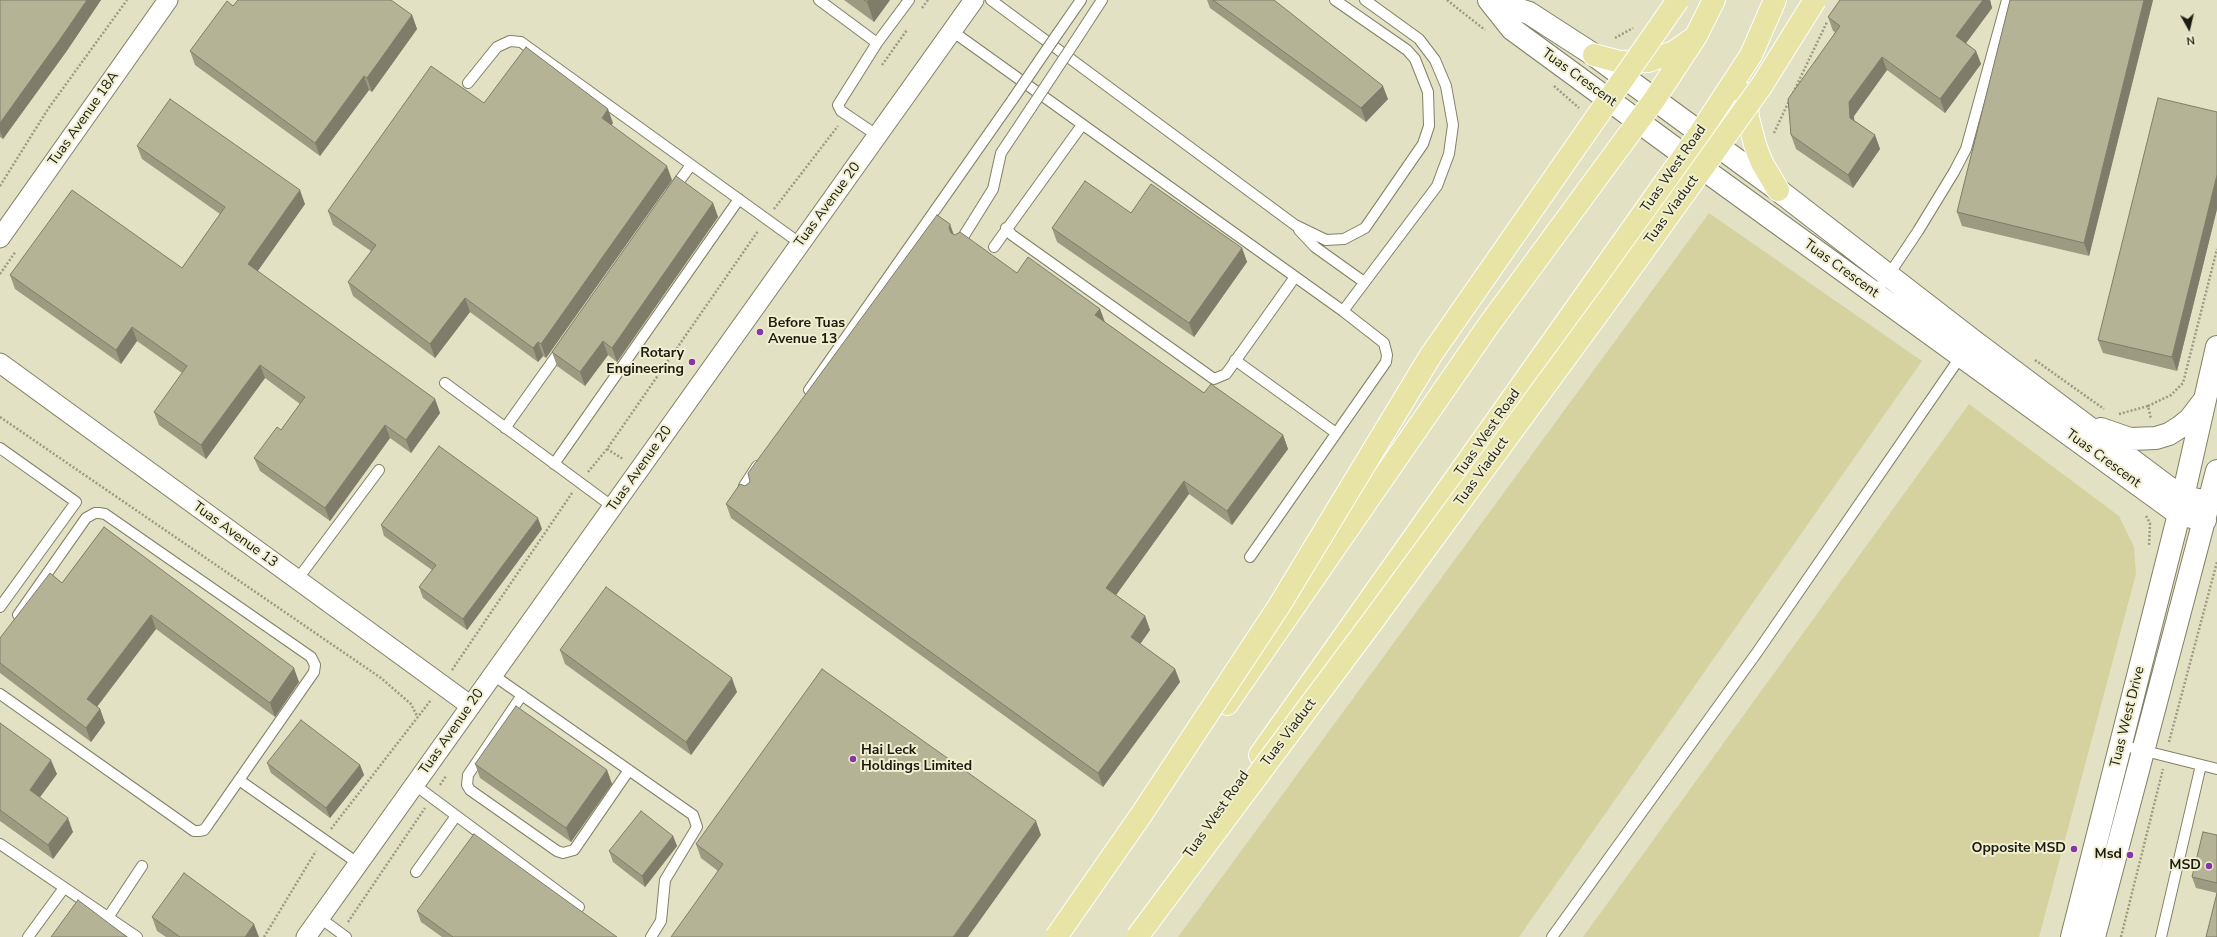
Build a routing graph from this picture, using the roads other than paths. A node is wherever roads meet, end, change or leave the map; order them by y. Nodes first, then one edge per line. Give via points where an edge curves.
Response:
1 (168, 0) edge
2 (819, 0) edge
3 (909, 0) edge
4 (974, 0) edge
5 (991, 0) edge
6 (1081, 0) edge
7 (1102, 0) edge
8 (1335, 0) edge
9 (1365, 0) edge
10 (1489, 0) edge
11 (1678, 0) edge
12 (1714, 0) edge
13 (1775, 0) edge
14 (1815, 0) edge
15 (2007, 0) edge
16 (952, 32) junction
17 (1696, 36) junction
18 (877, 43) junction
19 (1594, 55) junction
20 (1751, 55) junction
21 (468, 83) dead end
22 (1654, 100) junction
23 (1639, 121) junction
24 (1082, 125) junction
25 (1700, 133) junction
26 (878, 136) junction
27 (1684, 155) junction
28 (691, 165) junction
29 (1778, 190) junction
30 (668, 197) edge
31 (739, 199) junction
32 (1295, 225) junction
33 (1006, 228) junction
34 (0, 238) edge
35 (960, 242) edge
36 (801, 244) junction
37 (994, 247) dead end
38 (1888, 276) junction
39 (1295, 277) junction
40 (1364, 282) junction
41 (1875, 293) junction
42 (1343, 311) junction
43 (569, 338) edge
44 (2217, 347) edge
45 (1961, 356) junction
46 (1235, 360) junction
47 (0, 363) edge
48 (445, 383) dead end
49 (805, 396) edge
50 (2203, 401) junction
51 (2076, 418) junction
52 (506, 428) junction
53 (1336, 433) junction
54 (0, 448) edge
55 (765, 454) edge
56 (554, 464) junction
57 (379, 470) dead end
58 (2217, 471) edge
59 (749, 493) edge
60 (2181, 506) junction
61 (613, 507) junction
62 (2207, 511) junction
63 (1250, 558) dead end
64 (297, 580) junction
65 (0, 607) edge
66 (14, 622) edge
67 (493, 675) junction
68 (0, 694) edge
69 (522, 695) junction
70 (471, 706) junction
71 (2121, 746) junction
72 (2143, 751) junction
73 (2201, 765) junction
74 (2217, 769) edge
75 (629, 770) junction
76 (239, 780) junction
77 (415, 785) junction
78 (456, 816) junction
79 (0, 844) edge
80 (359, 864) junction
81 (142, 866) dead end
82 (416, 872) dead end
83 (64, 888) junction
84 (579, 907) dead end
85 (109, 916) junction
86 (320, 918) junction
87 (28, 937) edge
88 (137, 937) edge
89 (306, 937) edge
90 (346, 937) edge
91 (651, 937) edge
92 (1056, 937) edge
93 (1066, 937) edge
94 (1131, 937) edge
95 (1137, 937) edge
96 (1552, 937) edge
97 (2072, 937) edge
98 (2094, 937) edge
99 (2161, 937) edge

1 - 34 street, Tuas Avenue 18A
2 - 18 lane
3 - 18 lane
4 - 16 street, Tuas Avenue 20
5 - 32 lane
6 - 49 lane, bridge
7 - 35 lane, bridge via 1001,153 993,190
8 - 32 lane via 1407,50 1415,59 1428,92 1429,126 1423,144 1365,228 1344,239 1326,240
9 - 40 lane via 1418,39 1435,60 1446,86 1453,125 1449,154 1437,186
10 - 19 street, Tuas Crescent via 1529,14
10 - 23 street, Tuas Crescent via 1512,29
11 - 92 main road, bridge via 1431,355 1280,606
12 - 17 main road
13 - 20 main road, Tuas West Road
14 - 95 main road, Tuas Viaduct, bridge via 1762,86 1603,306 1377,616
15 - 38 lane via 1966,149
16 - 24 lane
16 - 26 street, Tuas Avenue 20
17 - 19 main road via 1674,52 1648,61 1620,62
17 - 22 main road
18 - 26 lane via 838,105 840,111
19 - 22 street, Tuas Crescent
20 - 25 main road, Tuas West Road
20 - 29 main road via 1746,94 1751,134 1762,163
21 - 28 lane via 498,47 510,41 521,42
22 - 23 main road
22 - 25 street, Tuas Crescent
23 - 27 street, Tuas Crescent
23 - 93 main road via 1483,333
24 - 33 lane
24 - 39 lane
25 - 27 main road, Tuas West Road
25 - 29 street, Tuas Crescent
26 - 36 street, Tuas Avenue 20
27 - 41 street, Tuas Crescent
27 - 94 main road, Tuas West Road
28 - 30 lane
28 - 31 lane
29 - 38 street, Tuas Crescent
31 - 36 lane
31 - 56 lane
32 - 40 lane via 1315,247
33 - 37 lane
33 - 46 lane via 1012,235 1214,379 1226,374
36 - 61 street, Tuas Avenue 20
38 - 41 lane
38 - 51 street, Tuas Crescent
39 - 42 lane
39 - 46 lane
40 - 42 lane
41 - 45 street, Tuas Crescent
42 - 53 lane via 1384,343 1387,354 1386,362
43 - 52 lane
44 - 50 street, Tuas West Drive
45 - 60 street, Tuas Crescent
45 - 96 lane via 1758,651
46 - 53 lane
47 - 64 street, Tuas Avenue 13
48 - 52 lane
50 - 51 street via 2190,419 2180,427 2170,434 2156,438 2130,439
50 - 60 street, Tuas West Drive
51 - 60 street, Tuas Crescent
52 - 56 lane
53 - 63 lane
54 - 65 lane via 76,502
55 - 59 lane via 744,486
56 - 61 lane
57 - 64 lane
58 - 62 street, Tuas West Drive
60 - 62 street, Tuas Crescent
60 - 71 street, Tuas West Drive
61 - 67 street, Tuas Avenue 20
62 - 72 street, Tuas West Drive
64 - 70 street, Tuas Avenue 13
66 - 76 lane via 86,518 99,513 105,514 311,657 315,665 314,672
67 - 69 lane
67 - 70 street, Tuas Avenue 20
68 - 76 lane via 194,831 204,830
69 - 75 lane
69 - 75 lane via 468,774 467,785 470,790 557,851 563,853 574,850
70 - 77 street, Tuas Avenue 20
71 - 72 lane
71 - 97 street, Tuas West Drive
72 - 73 lane
72 - 98 street, Tuas West Drive
73 - 74 lane
73 - 99 lane
75 - 91 lane via 693,815 697,827 665,880 661,921
76 - 80 lane
77 - 78 lane
77 - 80 street, Tuas Avenue 20
78 - 82 lane
78 - 84 lane
79 - 83 lane
80 - 86 street, Tuas Avenue 20
81 - 85 lane
83 - 85 lane
83 - 87 lane
85 - 88 lane
86 - 89 street, Tuas Avenue 20
86 - 90 lane

